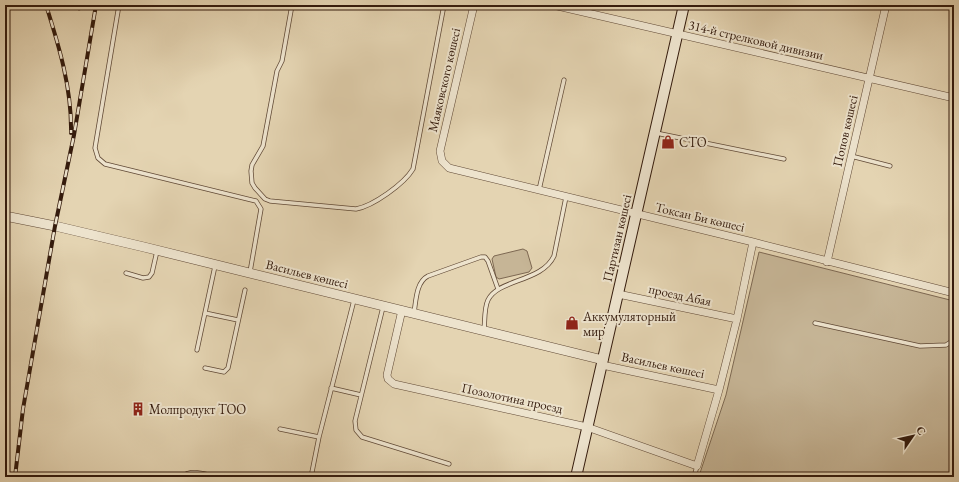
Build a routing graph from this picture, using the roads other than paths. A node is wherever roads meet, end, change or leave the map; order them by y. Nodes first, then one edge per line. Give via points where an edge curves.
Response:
1 (119, 5) edge
2 (292, 5) edge
3 (444, 5) edge
4 (474, 5) edge
5 (553, 5) edge
6 (684, 5) edge
7 (886, 5) edge
8 (677, 34) junction
9 (869, 79) junction
10 (564, 80) dead end
11 (954, 98) edge
12 (655, 133) junction
13 (851, 156) junction
14 (784, 159) dead end
15 (442, 161) joint
16 (890, 166) dead end
17 (540, 190) junction
18 (566, 197) junction
19 (636, 214) junction
20 (5, 216) edge
21 (753, 242) junction
22 (157, 250) junction
23 (827, 262) junction
24 (216, 265) junction
25 (126, 273) dead end
26 (250, 273) junction
27 (245, 290) dead end
28 (498, 290) junction
29 (954, 293) edge
30 (618, 294) junction
31 (354, 299) junction
32 (383, 306) junction
33 (402, 310) junction
34 (205, 313) junction
35 (414, 313) junction
36 (238, 320) junction
37 (737, 320) junction
38 (815, 323) dead end
39 (484, 331) junction
40 (954, 340) edge
41 (197, 350) dead end
42 (602, 362) junction
43 (206, 368) dead end
44 (331, 388) junction
45 (719, 390) junction
46 (360, 395) junction
47 (587, 427) junction
48 (280, 429) dead end
49 (319, 437) junction
50 (449, 464) dead end
51 (697, 466) junction
52 (182, 477) edge
53 (217, 477) edge
54 (311, 477) edge
55 (576, 477) edge
56 (694, 477) edge

1 - 26 lane via 95,148 98,158 105,164 256,201 261,209
2 - 3 lane via 263,146 250,171 252,183 265,199 270,201 356,209 372,204 404,181 413,169
4 - 15 street, Маяковского көшесі via 440,151
5 - 8 street, 314-й стрелковой дивизии
6 - 8 main road, Партизан көшесі
7 - 9 street, Попов көшесі
8 - 9 street, 314-й стрелковой дивизии
8 - 12 main road, Партизан көшесі
9 - 11 street, 314-й стрелковой дивизии
9 - 13 street, Попов көшесі
10 - 17 lane
12 - 14 lane
12 - 19 main road, Партизан көшесі
13 - 16 lane
13 - 23 street, Попов көшесі
15 - 17 street, Токсан Би көшесі via 449,168
17 - 18 street, Токсан Би көшесі
18 - 19 street, Токсан Би көшесі
18 - 28 lane via 552,260 537,273
19 - 21 street, Токсан Би көшесі
19 - 30 main road, Партизан көшесі
20 - 22 street, Васильев көшесі
21 - 23 street, Токсан Би көшесі
21 - 37 street
22 - 24 street, Васильев көшесі
22 - 25 lane via 149,277 143,278
23 - 29 street, Токсан Би көшесі
24 - 26 street, Васильев көшесі
24 - 34 lane
26 - 31 street, Васильев көшесі
27 - 36 lane
28 - 35 lane via 488,261 481,257 422,280
28 - 39 lane via 487,302
30 - 37 street, проезд Абая
30 - 42 main road, Партизан көшесі
31 - 32 street, Васильев көшесі
31 - 44 lane
32 - 33 street, Васильев көшесі
32 - 46 lane
33 - 35 street, Васильев көшесі
33 - 47 street, Позолотина проезд via 388,370 388,379 394,384
34 - 36 lane
34 - 41 lane
35 - 39 street, Васильев көшесі
36 - 43 lane via 226,370 221,372
37 - 45 street
38 - 40 lane via 920,346 946,345
39 - 42 street, Васильев көшесі
42 - 45 street, Васильев көшесі
42 - 47 main road, Партизан көшесі
44 - 46 lane
44 - 49 lane
45 - 51 street
46 - 50 lane via 355,421 356,430 362,437
47 - 51 street, Позолотина проезд
47 - 55 main road, Партизан көшесі
48 - 49 lane
49 - 54 lane
51 - 56 lane
52 - 53 lane via 192,472

